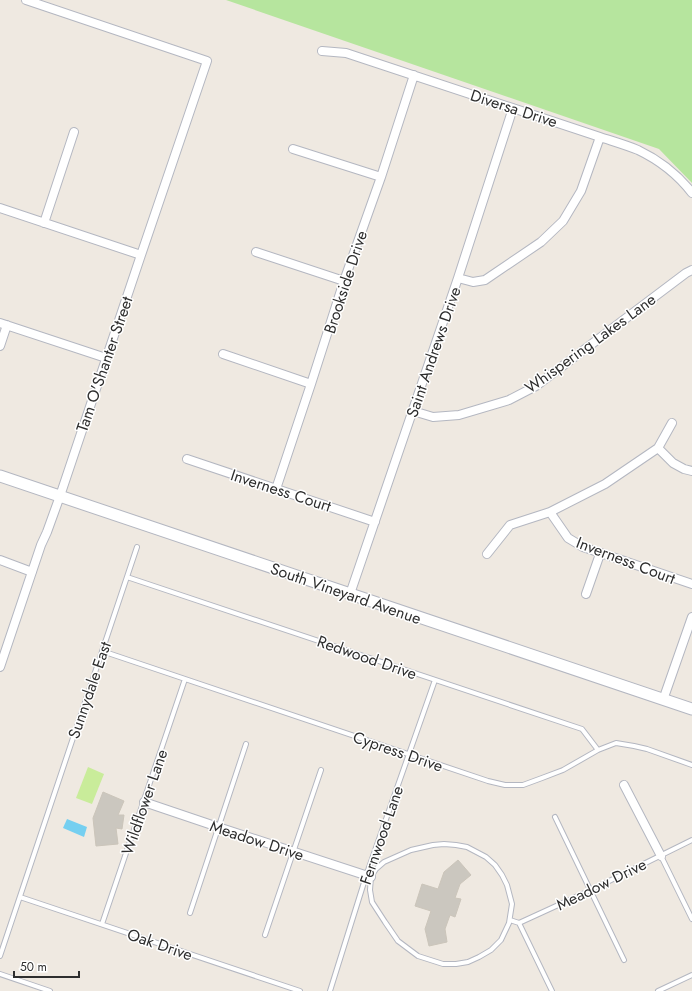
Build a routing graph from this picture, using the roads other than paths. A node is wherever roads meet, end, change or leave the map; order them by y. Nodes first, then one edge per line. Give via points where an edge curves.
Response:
1 (26, 0) edge
2 (322, 50) dead end
3 (414, 75) junction
4 (513, 108) junction
5 (74, 132) dead end
6 (600, 137) junction
7 (292, 149) dead end
8 (381, 177) junction
9 (692, 193) edge
10 (0, 208) edge
11 (44, 223) junction
12 (256, 252) dead end
13 (141, 256) junction
14 (692, 270) edge
15 (458, 278) junction
16 (344, 281) junction
17 (3, 324) edge
18 (0, 346) edge
19 (222, 354) dead end
20 (106, 358) junction
21 (312, 384) junction
22 (413, 411) junction
23 (672, 423) dead end
24 (658, 448) junction
25 (187, 459) dead end
26 (692, 471) edge
27 (0, 476) edge
28 (276, 489) junction
29 (60, 496) junction
30 (550, 512) junction
31 (375, 522) junction
32 (137, 547) dead end
33 (487, 554) dead end
34 (600, 554) junction
35 (0, 560) edge
36 (32, 572) junction
37 (127, 577) junction
38 (692, 584) edge
39 (350, 594) junction
40 (586, 594) dead end
41 (692, 617) edge
42 (102, 651) junction
43 (0, 667) edge
44 (185, 679) junction
45 (435, 680) junction
46 (663, 700) junction
47 (692, 709) edge
48 (246, 744) dead end
49 (598, 750) junction
50 (409, 754) junction
51 (692, 765) edge
52 (321, 770) dead end
53 (624, 785) dead end
54 (144, 802) junction
55 (555, 816) dead end
56 (218, 827) junction
57 (692, 840) edge
58 (293, 852) junction
59 (661, 856) junction
60 (368, 876) junction
61 (591, 890) junction
62 (20, 897) junction
63 (190, 913) dead end
64 (692, 919) edge
65 (510, 920) junction
66 (519, 923) junction
67 (102, 924) junction
68 (265, 935) dead end
69 (0, 956) edge
70 (624, 960) dead end
71 (0, 974) edge
72 (692, 974) edge
73 (50, 991) edge
74 (300, 991) edge
75 (330, 991) edge
76 (552, 991) edge
77 (658, 991) edge

1 - 13 street, Tam O'Shanter Street via 207,61
2 - 3 street, Diversa Drive via 346,53
3 - 4 street, Diversa Drive
3 - 8 street, Brookside Drive
4 - 6 street, Diversa Drive
4 - 15 street, Saint Andrews Drive
5 - 11 street
6 - 9 street, Diversa Drive via 638,150 656,160
6 - 15 street via 581,191 563,221 541,242 485,280 473,282
7 - 8 street
8 - 16 street, Brookside Drive
10 - 11 street
11 - 13 street
12 - 16 street
13 - 20 street, Tam O'Shanter Street
14 - 22 street, Whispering Lakes Lane via 536,386 509,400 459,415 433,417
15 - 22 street, Saint Andrews Drive
16 - 21 street, Brookside Drive
17 - 18 street
17 - 20 street
19 - 21 street
20 - 29 street, Tam O'Shanter Street
21 - 28 street, Brookside Drive
22 - 31 street, Saint Andrews Drive
23 - 24 street
24 - 26 street via 673,463
24 - 30 street via 605,484
25 - 28 street, Inverness Court
27 - 29 main road, South Vineyard Avenue
28 - 31 street, Inverness Court
29 - 36 street, Tam O'Shanter Street
29 - 39 main road, South Vineyard Avenue
30 - 33 street via 510,525
30 - 34 street, Inverness Court via 568,538
31 - 39 street, Saint Andrews Drive
32 - 37 lane, Sunnydale East
34 - 38 street, Inverness Court
34 - 40 street
35 - 36 street
36 - 43 street, Tam O'Shanter Street
37 - 42 lane, Sunnydale East
37 - 45 lane, Redwood Drive
39 - 46 main road, South Vineyard Avenue
41 - 46 street
42 - 44 lane, Cypress Drive
42 - 62 lane, Sunnydale East
44 - 50 lane, Cypress Drive
44 - 54 lane, Wildflower Lane
45 - 49 lane, Redwood Drive via 582,729
45 - 50 lane, Fernwood Lane
46 - 47 main road, South Vineyard Avenue
48 - 56 lane
49 - 50 lane, Cypress Drive via 563,770 523,785 505,785 488,781
49 - 51 lane, Cypress Drive via 616,744 634,746
50 - 60 lane, Fernwood Lane
52 - 58 lane
53 - 59 street
54 - 56 street, Meadow Drive
54 - 67 lane, Wildflower Lane
55 - 61 lane
56 - 58 street, Meadow Drive
56 - 63 lane
57 - 59 lane, Meadow Drive
58 - 60 street, Meadow Drive
58 - 68 lane
59 - 61 lane, Meadow Drive
59 - 64 lane
60 - 65 lane via 384,862 411,850 444,844 467,847 486,857 502,875 512,904
60 - 65 lane via 372,902 398,941 418,956 442,964 456,964 479,958 501,940
60 - 75 lane, Fernwood Lane
61 - 66 lane, Meadow Drive
61 - 70 lane
62 - 67 lane, Oak Drive
62 - 69 lane, Sunnydale East
65 - 66 lane
66 - 76 lane
67 - 74 lane, Oak Drive
71 - 73 lane
72 - 77 lane

